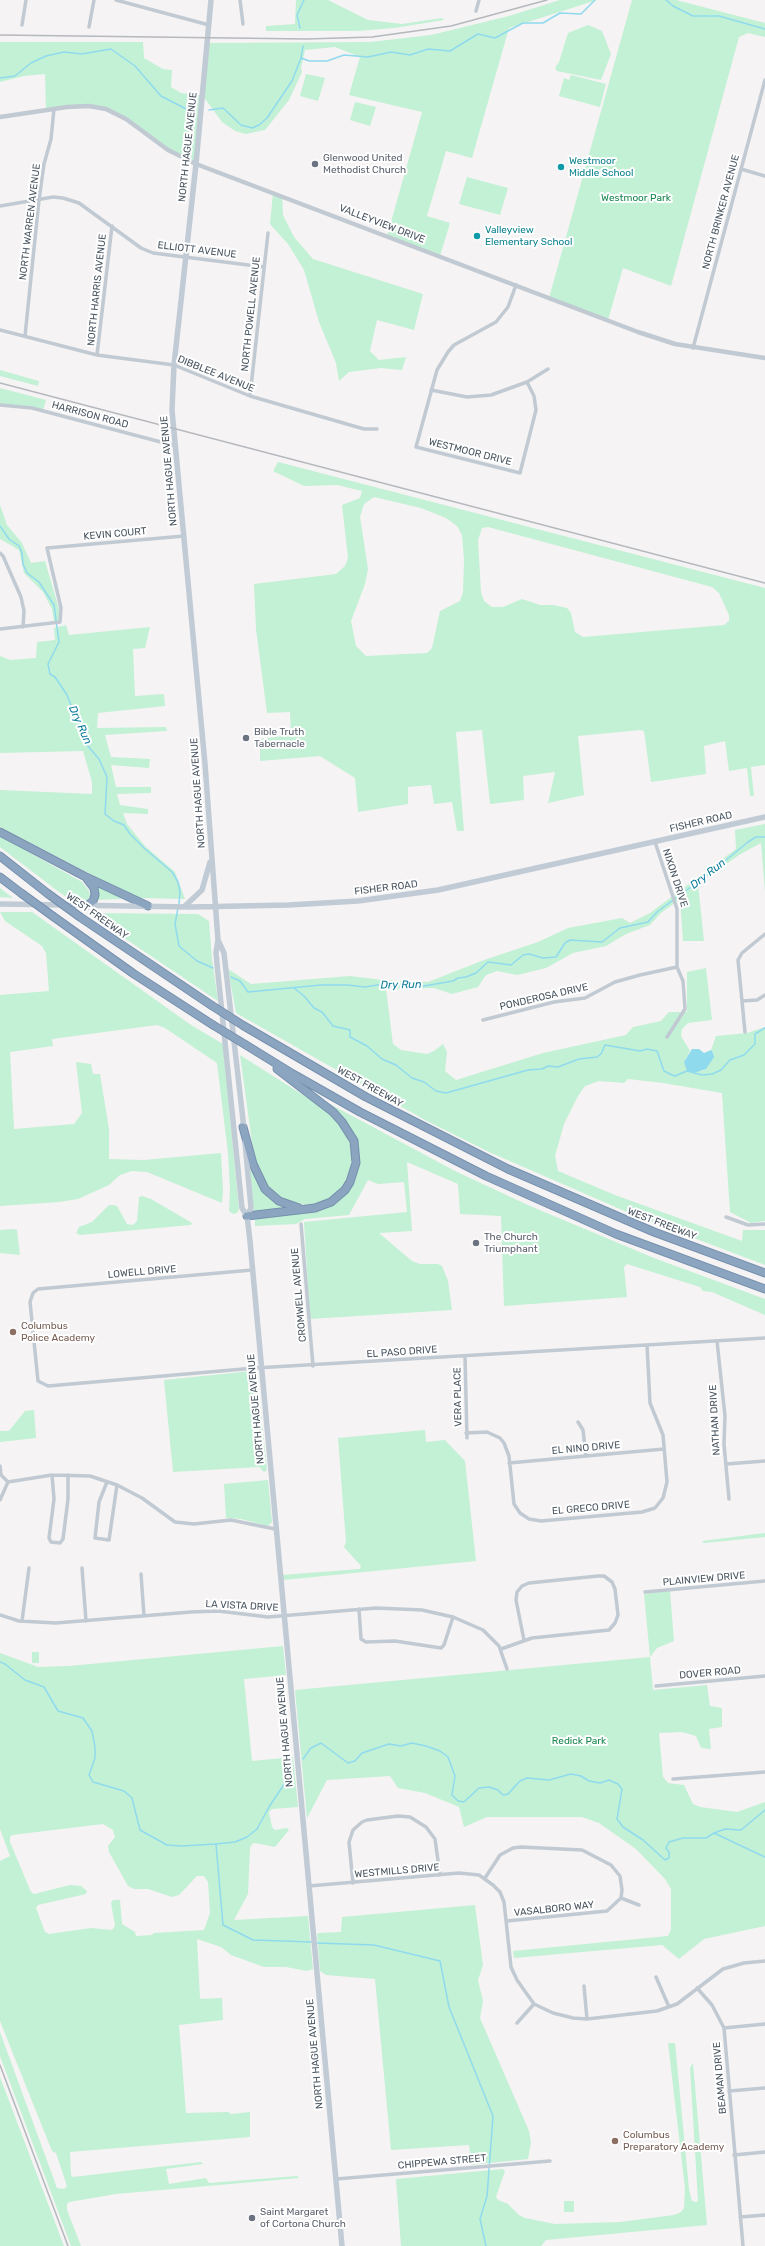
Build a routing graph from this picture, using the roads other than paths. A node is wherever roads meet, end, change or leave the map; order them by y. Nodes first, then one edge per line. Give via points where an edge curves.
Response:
1 (26, 0) edge
2 (94, 0) edge
3 (116, 0) edge
4 (211, 0) edge
5 (240, 0) edge
6 (479, 0) edge
7 (476, 11) dead end
8 (243, 24) dead end
9 (22, 25) dead end
10 (209, 25) junction
11 (89, 27) dead end
12 (765, 80) edge
13 (54, 109) junction
14 (0, 117) edge
15 (196, 164) junction
16 (741, 169) junction
17 (765, 176) edge
18 (39, 200) junction
19 (0, 206) edge
20 (112, 226) junction
21 (268, 234) dead end
22 (185, 257) junction
23 (264, 268) junction
24 (516, 285) junction
25 (0, 330) edge
26 (25, 336) junction
27 (693, 348) junction
28 (97, 355) junction
29 (765, 358) edge
30 (174, 365) junction
31 (548, 369) dead end
32 (527, 382) junction
33 (431, 390) junction
34 (250, 396) junction
35 (0, 405) edge
36 (378, 429) dead end
37 (176, 446) junction
38 (184, 536) junction
39 (0, 553) edge
40 (23, 627) junction
41 (0, 628) edge
42 (765, 817) edge
43 (0, 832) edge
44 (655, 842) junction
45 (0, 856) edge
46 (212, 857) junction
47 (84, 876) junction
48 (0, 877) edge
49 (0, 904) edge
50 (88, 905) junction
51 (148, 906) junction
52 (215, 906) junction
53 (185, 907) junction
54 (765, 934) edge
55 (218, 940) junction
56 (677, 967) junction
57 (765, 994) edge
58 (742, 1001) junction
59 (483, 1020) dead end
60 (745, 1032) dead end
61 (666, 1037) dead end
62 (264, 1057) junction
63 (243, 1127) junction
64 (307, 1209) junction
65 (247, 1216) junction
66 (726, 1217) dead end
67 (301, 1224) dead end
68 (765, 1224) edge
69 (252, 1270) junction
70 (765, 1273) edge
71 (765, 1289) edge
72 (765, 1338) edge
73 (717, 1341) junction
74 (647, 1346) junction
75 (465, 1356) junction
76 (313, 1366) junction
77 (261, 1368) junction
78 (40, 1384) joint
79 (578, 1422) dead end
80 (466, 1433) junction
81 (466, 1438) dead end
82 (664, 1449) junction
83 (586, 1456) junction
84 (765, 1461) edge
85 (509, 1463) junction
86 (726, 1464) junction
87 (0, 1466) edge
88 (52, 1475) junction
89 (68, 1475) junction
90 (8, 1482) junction
91 (107, 1482) junction
92 (117, 1485) junction
93 (729, 1499) dead end
94 (0, 1500) edge
95 (275, 1529) junction
96 (29, 1568) dead end
97 (82, 1568) dead end
98 (141, 1574) dead end
99 (765, 1582) edge
100 (645, 1592) dead end
101 (360, 1609) junction
102 (0, 1615) edge
103 (144, 1616) junction
104 (283, 1616) junction
105 (453, 1617) junction
106 (22, 1621) junction
107 (86, 1621) junction
108 (524, 1640) junction
109 (501, 1649) junction
110 (506, 1669) dead end
111 (765, 1676) edge
112 (656, 1686) dead end
113 (765, 1772) edge
114 (673, 1779) dead end
115 (440, 1875) junction
116 (485, 1878) junction
117 (352, 1883) junction
118 (308, 1886) junction
119 (621, 1898) junction
120 (639, 1904) dead end
121 (507, 1921) junction
122 (765, 1961) edge
123 (656, 1977) dead end
124 (584, 1986) dead end
125 (698, 1988) junction
126 (534, 2004) junction
127 (669, 2007) junction
128 (587, 2019) junction
129 (517, 2023) dead end
130 (765, 2024) edge
131 (724, 2028) junction
132 (765, 2088) edge
133 (729, 2091) junction
134 (765, 2152) edge
135 (734, 2155) junction
136 (550, 2161) dead end
137 (336, 2179) junction
138 (765, 2215) edge
139 (740, 2217) junction
140 (342, 2246) edge
141 (743, 2246) edge

1 - 9 street
2 - 11 street
3 - 10 street
4 - 10 main road, NORTH HAGUE AVENUE
5 - 8 street
6 - 7 street
10 - 15 main road, NORTH HAGUE AVENUE
12 - 16 street, NORTH BRINKER AVENUE
13 - 14 street, VALLEYVIEW DRIVE
13 - 15 street, VALLEYVIEW DRIVE via 89,106 114,112 164,148
13 - 18 street, NORTH WARREN AVENUE via 51,140 44,164
15 - 22 main road, NORTH HAGUE AVENUE
15 - 24 street, VALLEYVIEW DRIVE
16 - 17 street
16 - 27 street, NORTH BRINKER AVENUE
18 - 19 street, ELLIOTT AVENUE
18 - 20 street, ELLIOTT AVENUE via 54,197 79,203
18 - 26 street, NORTH WARREN AVENUE
20 - 22 street, ELLIOTT AVENUE via 147,251
20 - 28 street, NORTH HARRIS AVENUE
21 - 23 street, NORTH POWELL AVENUE
22 - 23 street, ELLIOTT AVENUE
22 - 30 main road, NORTH HAGUE AVENUE
23 - 34 street, NORTH POWELL AVENUE
24 - 27 street, VALLEYVIEW DRIVE via 661,340
24 - 33 street via 508,307 496,322 454,345 448,352 437,370
25 - 26 street, DIBBLEE AVENUE
26 - 28 street, DIBBLEE AVENUE
27 - 29 street, VALLEYVIEW DRIVE
28 - 30 street, DIBBLEE AVENUE
30 - 34 street, DIBBLEE AVENUE
30 - 37 main road, NORTH HAGUE AVENUE via 172,403
31 - 32 street
32 - 33 street via 504,392 479,397 455,396
32 - 33 street, WESTMOOR DRIVE via 534,396 536,410 520,473 416,447
34 - 36 street, DIBBLEE AVENUE via 364,429
35 - 37 street, HARRISON ROAD via 20,405 38,409
37 - 38 main road, NORTH HAGUE AVENUE
38 - 40 street, KEVIN COURT via 47,548 61,608 60,622
38 - 46 main road, NORTH HAGUE AVENUE
39 - 40 street via 20,597 24,611
40 - 41 street
42 - 44 main road, FISHER ROAD
43 - 47 highway
44 - 52 main road, FISHER ROAD via 417,894 312,904
44 - 56 street, NIXON DRIVE via 678,914
45 - 70 highway, WEST FREEWAY, bridge via 80,917 211,1006 366,1097 508,1169 654,1232
46 - 52 main road, NORTH HAGUE AVENUE
46 - 53 main road via 202,890
47 - 50 highway via 95,891 93,901
47 - 51 highway
48 - 62 highway, bridge via 134,974
49 - 50 main road, FISHER ROAD
50 - 51 main road, FISHER ROAD
51 - 53 main road, FISHER ROAD
52 - 53 main road, FISHER ROAD
52 - 55 main road, NORTH HAGUE AVENUE
54 - 58 street via 742,953 738,960
55 - 63 main road, NORTH HAGUE AVENUE via 224,953
55 - 65 main road, NORTH HAGUE AVENUE via 217,960 242,1208
56 - 59 street, PONDEROSA DRIVE via 615,982 584,998 554,1002
56 - 61 street, NIXON DRIVE via 683,981 685,1009
57 - 58 street via 757,1000
58 - 60 street
62 - 64 highway via 333,1112 354,1141 356,1163 345,1190 331,1202
62 - 71 highway via 360,1112 486,1176 616,1234
63 - 64 highway via 252,1164 265,1189 284,1204
63 - 65 main road, NORTH HAGUE AVENUE via 251,1208
64 - 65 highway
65 - 69 main road, NORTH HAGUE AVENUE
66 - 68 street via 748,1226
67 - 76 street, CROMWELL AVENUE
69 - 77 main road, NORTH HAGUE AVENUE
69 - 78 street, LOWELL DRIVE via 38,1289 33,1293 30,1302 37,1378
72 - 73 street, EL PASO DRIVE
73 - 74 street, EL PASO DRIVE
73 - 86 street, NATHAN DRIVE via 725,1416
74 - 75 street, EL PASO DRIVE
74 - 82 street via 650,1403 661,1427
75 - 76 street, EL PASO DRIVE
75 - 80 street, VERA PLACE
76 - 77 street, EL PASO DRIVE
77 - 78 street, EL PASO DRIVE via 56,1386
77 - 95 main road, NORTH HAGUE AVENUE
79 - 83 street via 583,1430
80 - 81 street, VERA PLACE
80 - 85 street via 487,1432 500,1438 507,1450
82 - 83 street, EL NINO DRIVE
82 - 85 street, EL GRECO DRIVE via 666,1488 661,1502 655,1508 642,1512 557,1520 536,1521 521,1515 514,1504
83 - 85 street, EL NINO DRIVE
84 - 86 street
86 - 93 street, NATHAN DRIVE
87 - 90 street via 1,1475
88 - 89 street
88 - 89 street via 54,1498 49,1538 52,1542 60,1543 63,1539 68,1499
88 - 90 street
89 - 91 street via 90,1476
90 - 94 street
91 - 92 street
91 - 92 street via 99,1502 94,1538 109,1540
92 - 95 street via 142,1498 175,1522 194,1524 231,1520
95 - 104 main road, NORTH HAGUE AVENUE
96 - 106 street
97 - 107 street
98 - 103 street
99 - 100 street, PLAINVIEW DRIVE
101 - 104 street, LA VISTA DRIVE
101 - 105 street, LA VISTA DRIVE via 416,1610
101 - 105 street via 361,1639 364,1642 395,1641 439,1648 444,1645
102 - 106 street, LA VISTA DRIVE
103 - 104 street, LA VISTA DRIVE via 218,1611
103 - 107 street, LA VISTA DRIVE
104 - 118 main road, NORTH HAGUE AVENUE
105 - 109 street, LA VISTA DRIVE via 483,1630
106 - 107 street, LA VISTA DRIVE
108 - 108 street via 516,1600 517,1592 522,1586 529,1583 598,1576 610,1580 615,1589 618,1615 613,1627 601,1632
108 - 109 street
109 - 110 street, LA VISTA DRIVE
111 - 112 street, DOVER ROAD
113 - 114 street
115 - 116 street, WESTMILLS DRIVE via 473,1873
115 - 117 street, WESTMILLS DRIVE
115 - 117 street via 434,1839 426,1827 410,1817 398,1816 367,1820 353,1830 349,1842
116 - 119 street via 500,1855 513,1848 577,1849 596,1856 618,1872 621,1880
116 - 121 street via 500,1892
117 - 118 street, WESTMILLS DRIVE
118 - 137 main road, NORTH HAGUE AVENUE
119 - 120 street
119 - 121 street, VASALBORO WAY via 613,1907 597,1913
121 - 126 street via 516,1980
122 - 125 street via 723,1969
123 - 127 street
124 - 128 street
125 - 127 street
125 - 131 street, BEAMAN DRIVE via 712,2005
126 - 128 street via 560,2016
126 - 129 street
127 - 128 street via 644,2014
130 - 131 street
131 - 133 street, BEAMAN DRIVE
132 - 133 street
133 - 135 street, BEAMAN DRIVE
134 - 135 street
135 - 139 street, BEAMAN DRIVE
136 - 137 street, CHIPPEWA STREET
137 - 140 main road, NORTH HAGUE AVENUE
138 - 139 street
139 - 141 street, BEAMAN DRIVE

